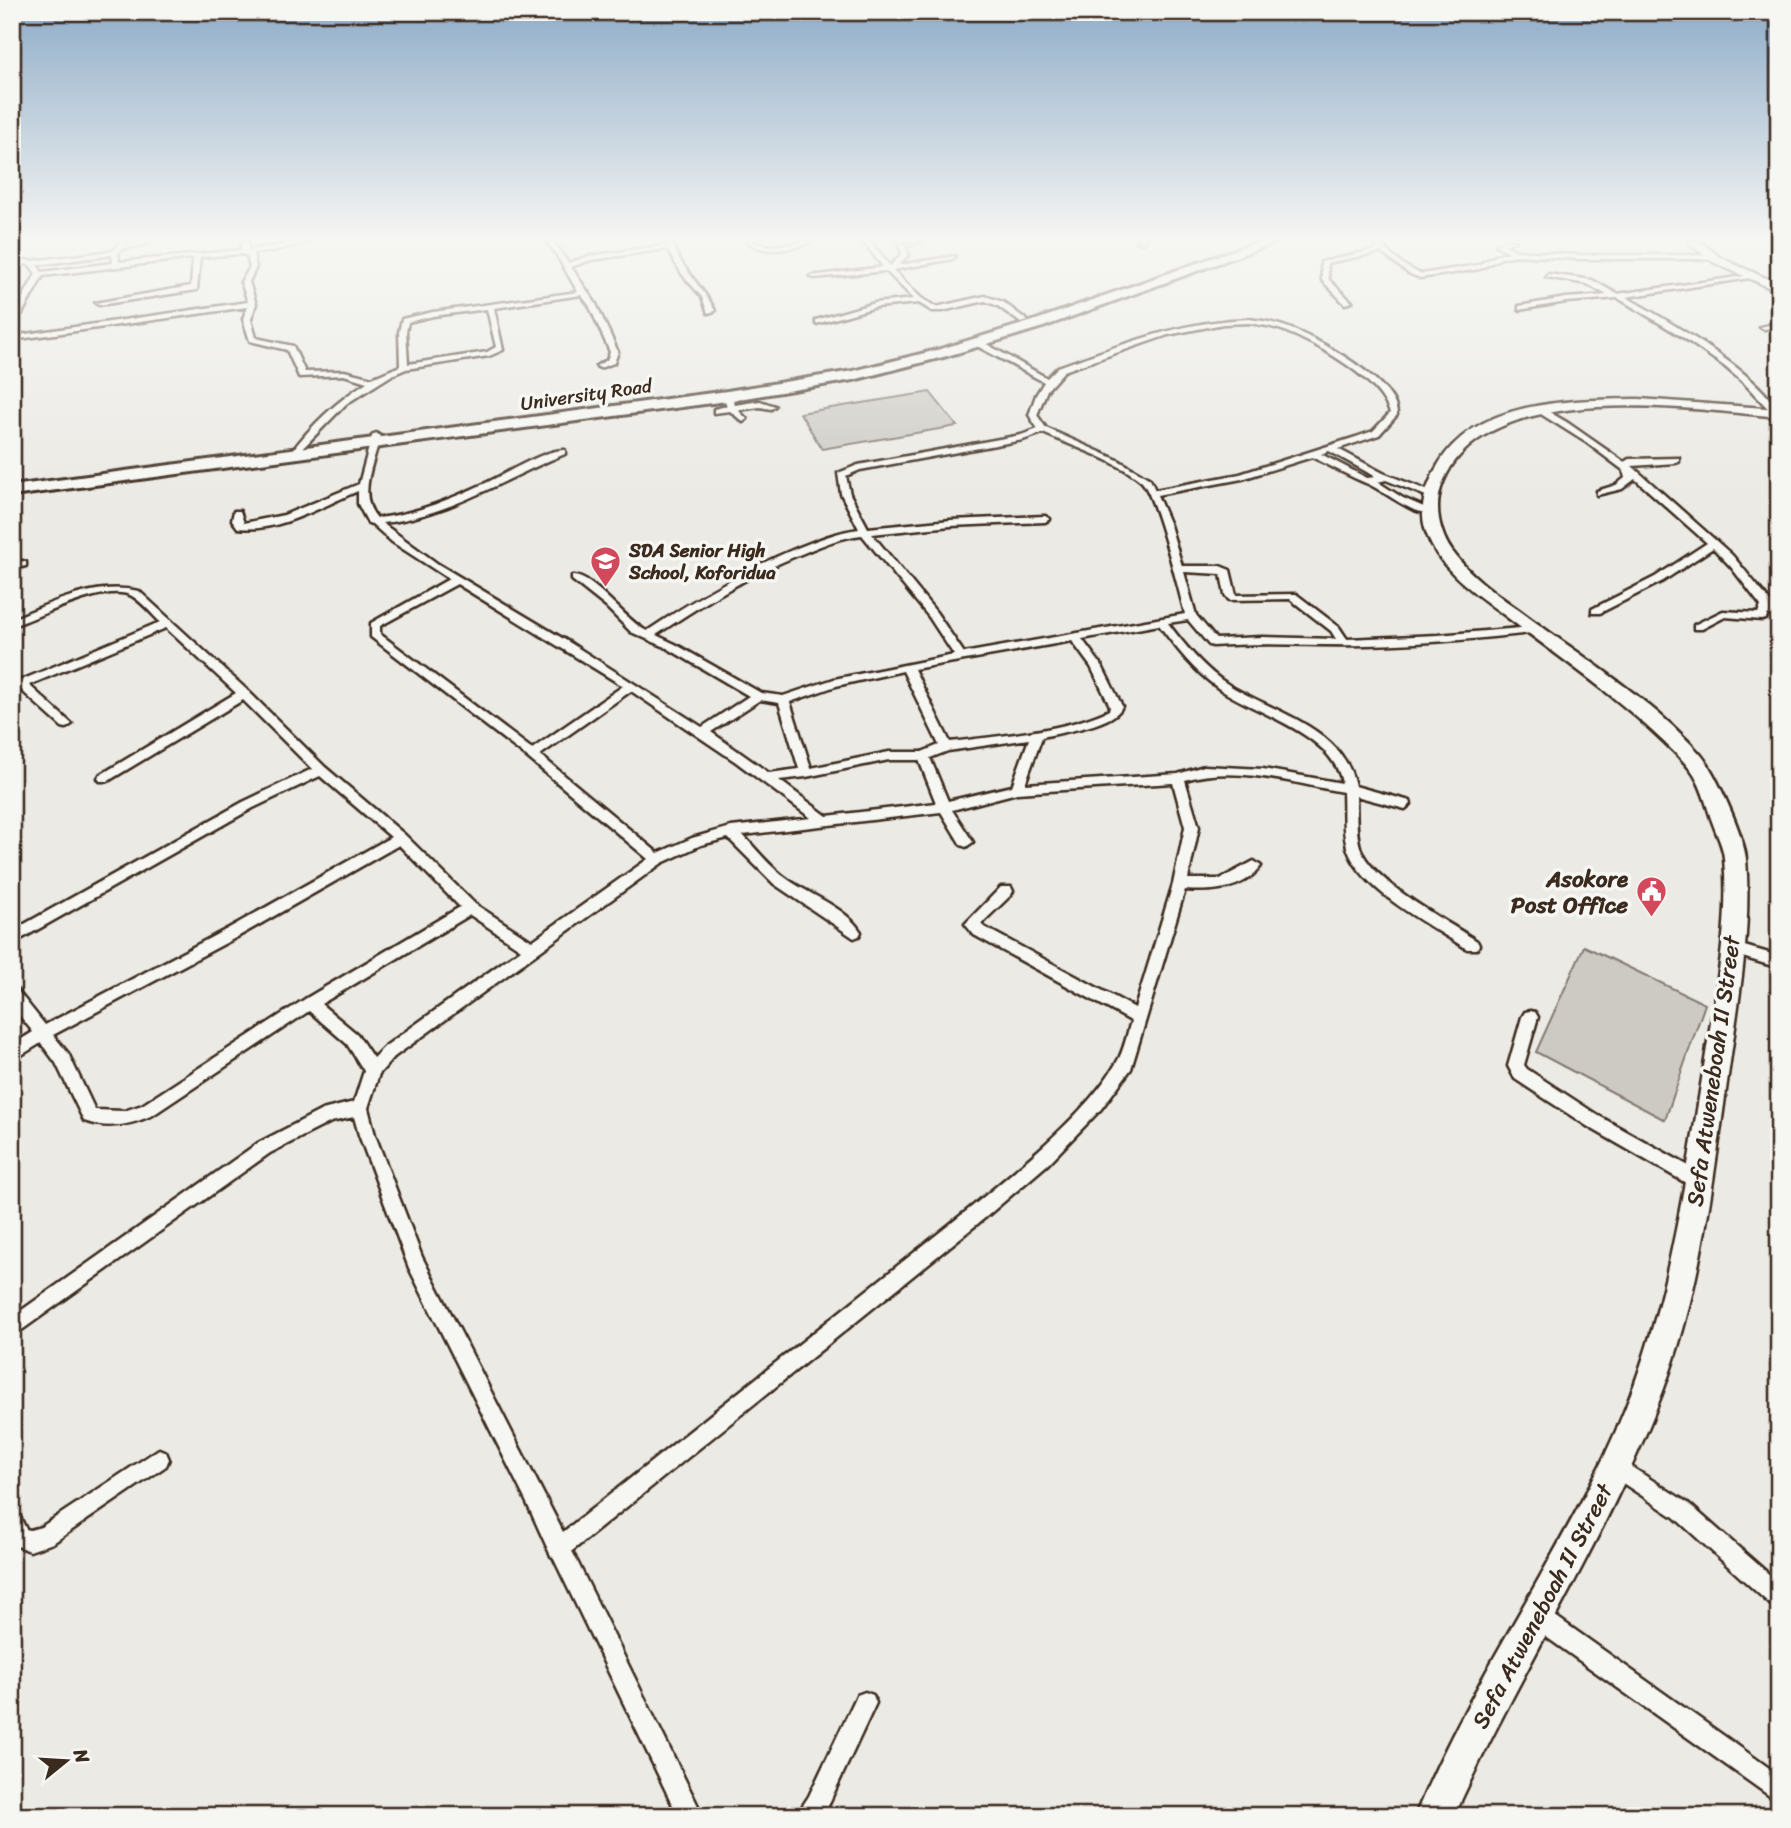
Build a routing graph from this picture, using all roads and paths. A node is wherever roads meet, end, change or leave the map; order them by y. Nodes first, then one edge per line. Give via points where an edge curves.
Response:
1 (95, 326) edge
2 (249, 326) edge
3 (403, 326) edge
4 (495, 326) edge
5 (602, 326) edge
6 (1007, 326) edge
7 (1023, 326) edge
8 (1202, 326) edge
9 (1277, 326) edge
10 (1671, 326) edge
11 (1769, 326) edge
12 (1764, 327) dead end
13 (12, 338) edge
14 (978, 343) junction
15 (600, 366) dead end
16 (404, 367) junction
17 (373, 381) junction
18 (1047, 381) junction
19 (730, 402) junction
20 (771, 406) dead end
21 (1539, 409) junction
22 (717, 411) dead end
23 (1778, 414) edge
24 (743, 419) dead end
25 (1043, 430) junction
26 (376, 439) junction
27 (1330, 448) junction
28 (298, 449) junction
29 (562, 452) dead end
30 (1312, 453) junction
31 (1676, 460) dead end
32 (1627, 466) junction
33 (1380, 475) junction
34 (1401, 481) junction
35 (1371, 482) junction
36 (12, 483) edge
37 (362, 486) junction
38 (12, 491) edge
39 (1389, 492) junction
40 (1152, 493) junction
41 (1600, 493) dead end
42 (1431, 498) junction
43 (237, 513) dead end
44 (1045, 519) dead end
45 (372, 521) junction
46 (867, 532) junction
47 (1713, 543) junction
48 (1176, 569) junction
49 (576, 578) dead end
50 (456, 580) junction
51 (1766, 608) junction
52 (1596, 611) dead end
53 (1191, 616) junction
54 (1779, 618) edge
55 (1162, 622) junction
56 (12, 623) edge
57 (168, 624) junction
58 (1698, 627) dead end
59 (1532, 630) junction
60 (647, 636) junction
61 (1076, 638) junction
62 (1344, 642) junction
63 (1198, 646) junction
64 (961, 658) junction
65 (907, 667) junction
66 (17, 686) edge
67 (631, 686) junction
68 (244, 694) junction
69 (758, 696) junction
70 (785, 700) junction
71 (66, 724) dead end
72 (701, 733) junction
73 (1037, 734) junction
74 (946, 747) junction
75 (532, 755) junction
76 (923, 756) junction
77 (321, 771) junction
78 (806, 773) junction
79 (769, 777) junction
80 (104, 778) dead end
81 (1178, 778) junction
82 (1017, 789) junction
83 (1348, 789) junction
84 (1405, 804) dead end
85 (944, 807) junction
86 (823, 820) junction
87 (731, 832) junction
88 (400, 838) junction
89 (966, 842) dead end
90 (657, 859) junction
91 (1254, 866) dead end
92 (1180, 884) junction
93 (1006, 891) dead end
94 (470, 908) junction
95 (854, 932) dead end
96 (12, 938) edge
97 (1472, 945) dead end
98 (532, 949) junction
99 (1734, 949) junction
100 (1779, 962) edge
101 (12, 994) edge
102 (310, 1003) junction
103 (1530, 1017) dead end
104 (1139, 1018) junction
105 (44, 1033) junction
106 (12, 1054) edge
107 (372, 1070) junction
108 (360, 1108) junction
109 (1699, 1181) junction
110 (12, 1328) edge
111 (159, 1459) dead end
112 (1616, 1467) junction
113 (12, 1522) edge
114 (558, 1549) junction
115 (1779, 1597) edge
116 (1535, 1615) junction
117 (865, 1703) dead end
118 (1779, 1789) edge
119 (691, 1816) edge
120 (808, 1816) edge
121 (1434, 1816) edge

1 - 13 street
2 - 17 street via 253,339 290,348 302,375 344,373
3 - 16 street
4 - 16 street via 500,348 489,354
5 - 15 street via 614,352 611,361
6 - 26 highway, University Road via 899,359 796,380
7 - 14 highway, University Road
8 - 18 street via 1171,330 1061,369
9 - 27 street via 1299,334 1364,373 1392,403 1394,413 1377,433
10 - 23 street via 1741,377
11 - 12 street
14 - 18 street
14 - 19 highway, University Road
16 - 17 street
17 - 28 street via 313,430
18 - 25 street via 1033,415
19 - 20 street
19 - 22 street
19 - 24 street
19 - 26 highway, University Road
21 - 23 main road via 1614,403
21 - 32 street
21 - 42 main road via 1493,422 1471,434 1440,467
25 - 40 street via 1137,473
25 - 46 street via 841,475 848,502
26 - 28 highway, University Road
26 - 37 street
27 - 30 street
27 - 33 street
28 - 36 highway, University Road
28 - 38 highway, University Road
29 - 45 street via 418,516
30 - 35 street
30 - 40 street via 1242,476
31 - 32 street via 1637,460
32 - 41 street via 1630,479
32 - 47 street
33 - 34 street
33 - 35 street via 1382,479
34 - 39 street via 1399,489
34 - 42 street
35 - 39 street
37 - 43 street via 254,526 241,526
37 - 45 street via 363,506
39 - 42 street via 1400,500
40 - 48 street
42 - 59 main road, Sefa Atweneboah II Street via 1439,544 1459,571
44 - 46 street
45 - 50 street
46 - 60 street via 824,539 774,561 709,595
46 - 64 street
47 - 51 street via 1744,574
47 - 52 street via 1659,579
48 - 53 street
48 - 62 street via 1226,572 1233,598 1292,596 1335,629
49 - 60 street
50 - 67 street
50 - 75 street via 375,625 375,635
51 - 54 street
51 - 58 street via 1762,617 1724,614
53 - 55 street
53 - 63 street
55 - 61 street
55 - 63 street
56 - 57 street via 116,590 135,593
57 - 66 street
57 - 68 street
59 - 62 street
59 - 99 main road, Sefa Atweneboah II Street via 1647,715 1706,777 1735,854
60 - 69 street
61 - 64 street
61 - 73 street via 1108,687 1114,712
62 - 63 street via 1250,639
63 - 83 street via 1225,688 1331,750 1349,776
64 - 65 street
65 - 70 street via 834,683
65 - 74 street
66 - 71 street
67 - 72 street
67 - 75 street
68 - 77 street
68 - 80 street
69 - 70 street
69 - 72 street
70 - 78 street
72 - 79 street
73 - 74 street
73 - 82 street
74 - 76 street
75 - 90 street
76 - 78 street via 889,756
76 - 85 street
77 - 88 street
77 - 96 street via 248,805
78 - 79 street
79 - 86 street
81 - 82 street
81 - 83 street via 1204,770 1232,770
81 - 92 street via 1192,827
82 - 85 street
83 - 84 street
83 - 97 street via 1355,851 1362,865
85 - 86 street
85 - 89 street
86 - 87 street
87 - 90 street
87 - 95 street via 770,872
88 - 94 street
88 - 105 street
90 - 98 street
91 - 92 street via 1223,886
92 - 104 street
93 - 104 street via 972,924 979,932
94 - 98 street
94 - 102 street
98 - 107 street via 389,1052
99 - 100 street
99 - 109 main road, Sefa Atweneboah II Street
101 - 105 street
102 - 105 street via 138,1116 111,1121 90,1116 62,1058
102 - 107 street via 352,1039
103 - 109 street via 1516,1066 1521,1074
104 - 114 street via 1125,1064 1095,1104 1042,1158
105 - 106 street
107 - 108 street
108 - 110 street via 328,1115 264,1149
108 - 114 street via 415,1262
109 - 112 main road, Sefa Atweneboah II Street via 1671,1322
111 - 113 street via 46,1536 30,1541 19,1536
112 - 115 street via 1681,1510
112 - 116 main road, Sefa Atweneboah II Street
114 - 119 street
116 - 118 street
116 - 121 main road, Sefa Atweneboah II Street
117 - 120 street

